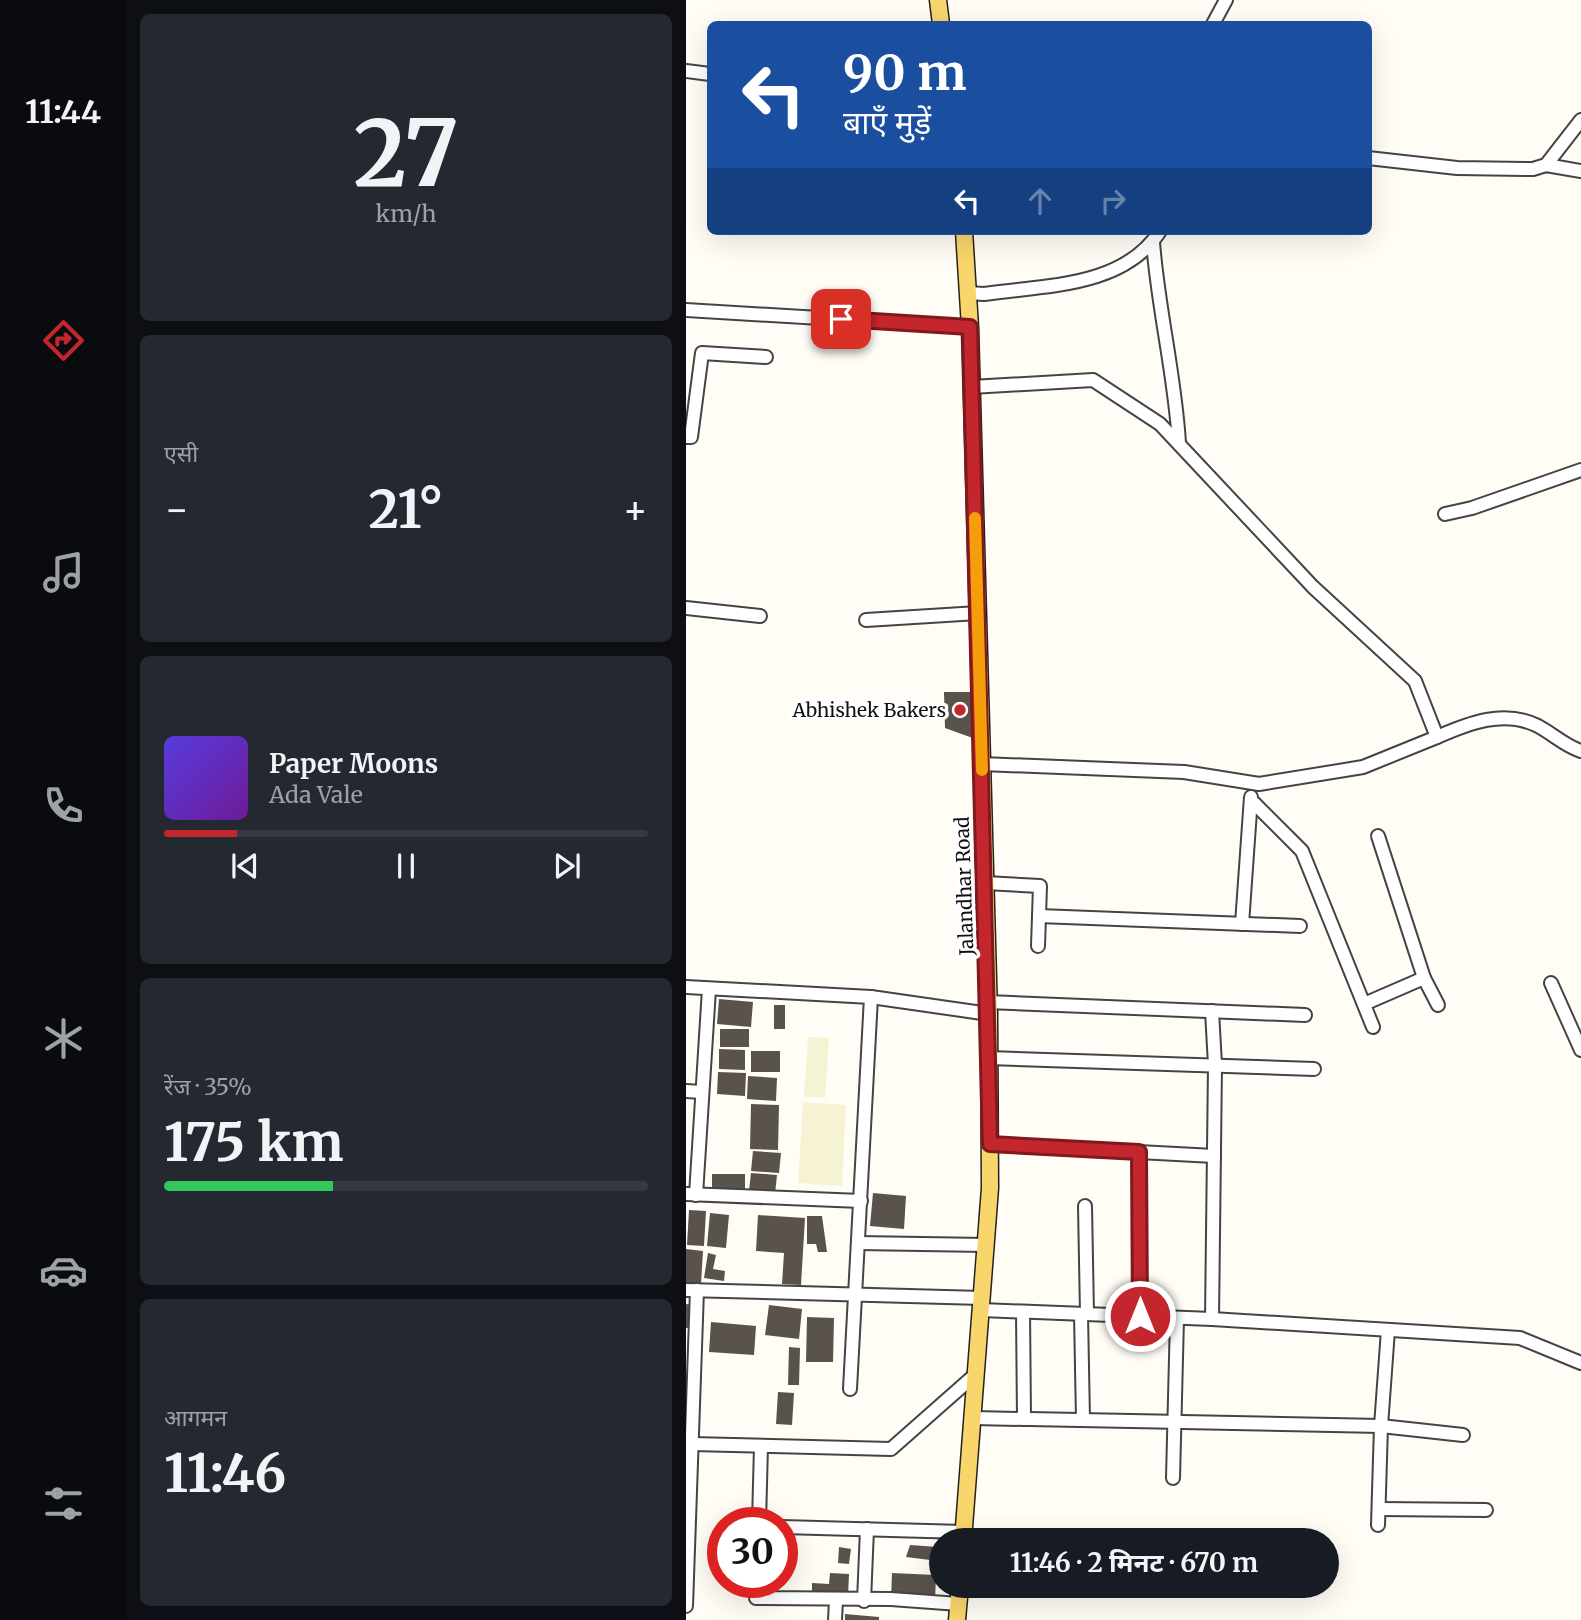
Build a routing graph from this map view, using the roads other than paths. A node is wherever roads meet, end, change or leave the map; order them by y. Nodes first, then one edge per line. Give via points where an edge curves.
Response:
1 (938, 0) edge
2 (1226, 0) edge
3 (941, 21) edge
4 (1215, 21) edge
5 (686, 71) edge
6 (707, 74) edge
7 (1581, 120) edge
8 (1372, 158) edge
9 (1546, 165) junction
10 (1581, 171) edge
11 (964, 235) edge
12 (1157, 236) edge
13 (968, 293) junction
14 (686, 310) edge
15 (970, 327) junction
16 (766, 357) dead end
17 (971, 387) junction
18 (686, 437) edge
19 (1179, 443) junction
20 (1581, 470) edge
21 (1445, 514) dead end
22 (686, 608) edge
23 (978, 613) junction
24 (760, 616) dead end
25 (866, 620) dead end
26 (1437, 737) junction
27 (1581, 751) edge
28 (982, 764) junction
29 (1252, 783) junction
30 (1251, 800) junction
31 (1378, 835) dead end
32 (985, 883) junction
33 (1039, 916) junction
34 (1241, 924) junction
35 (1300, 926) dead end
36 (1038, 946) dead end
37 (1424, 978) junction
38 (1551, 983) dead end
39 (686, 987) edge
40 (709, 989) junction
41 (871, 997) junction
42 (1363, 1004) junction
43 (1438, 1005) dead end
44 (988, 1008) junction
45 (1212, 1011) junction
46 (1305, 1015) dead end
47 (1373, 1027) dead end
48 (1581, 1051) edge
49 (989, 1058) junction
50 (1215, 1065) junction
51 (1314, 1069) dead end
52 (686, 1091) edge
53 (702, 1091) junction
54 (990, 1144) junction
55 (1139, 1152) junction
56 (1214, 1156) junction
57 (691, 1194) edge
58 (861, 1201) junction
59 (1085, 1206) dead end
60 (858, 1243) junction
61 (986, 1245) junction
62 (691, 1290) edge
63 (855, 1295) junction
64 (981, 1304) junction
65 (1023, 1311) junction
66 (1084, 1314) junction
67 (1140, 1316) junction
68 (1177, 1318) junction
69 (1212, 1319) junction
70 (1388, 1330) junction
71 (1581, 1363) edge
72 (976, 1374) junction
73 (850, 1389) dead end
74 (689, 1410) edge
75 (973, 1418) junction
76 (1024, 1419) junction
77 (1083, 1420) junction
78 (1173, 1422) junction
79 (1381, 1426) junction
80 (1463, 1435) dead end
81 (692, 1444) junction
82 (761, 1446) junction
83 (1173, 1478) dead end
84 (759, 1507) edge
85 (1379, 1509) junction
86 (1486, 1510) dead end
87 (687, 1522) edge
88 (1378, 1525) dead end
89 (798, 1527) edge
90 (965, 1528) edge
91 (867, 1529) junction
92 (929, 1533) edge
93 (756, 1598) edge
94 (836, 1600) junction
95 (864, 1601) junction
96 (686, 1606) edge
97 (958, 1612) edge
98 (835, 1620) edge

1 - 3 main road
2 - 4 street
5 - 6 street
7 - 9 street
8 - 9 street via 1457,168 1532,169
9 - 10 street
11 - 13 main road, Jalandhar Road
12 - 13 street via 1139,257 1120,269
12 - 19 street via 1157,293 1176,392
13 - 15 main road, Jalandhar Road
14 - 15 street
15 - 17 main road, Jalandhar Road
16 - 18 street via 702,353 691,436
17 - 19 street via 1093,380 1160,424
17 - 23 main road, Jalandhar Road
19 - 26 street via 1313,587 1415,681
20 - 21 street
22 - 24 street
23 - 25 street
23 - 28 main road, Jalandhar Road
26 - 27 street via 1479,720 1513,717
26 - 29 street via 1363,768
28 - 29 street via 1184,772
28 - 32 main road, Jalandhar Road
29 - 30 street
30 - 34 street
30 - 42 street via 1302,851
31 - 37 street
32 - 33 street via 1040,886
32 - 44 main road, Jalandhar Road
33 - 34 street
33 - 36 street
34 - 35 street
37 - 42 street
37 - 43 street
38 - 48 street
39 - 40 street
40 - 41 street
40 - 53 street
41 - 44 street
41 - 58 street
42 - 47 street
44 - 45 street
44 - 49 main road, Jalandhar Road
45 - 46 street
45 - 50 street
49 - 50 street
49 - 54 main road, Jalandhar Road
50 - 51 street
50 - 56 street
52 - 53 street
53 - 57 street
54 - 55 street
54 - 61 main road, Jalandhar Road
55 - 56 street
55 - 67 street
56 - 69 street
57 - 58 street
58 - 60 street
59 - 66 street
60 - 61 street
60 - 63 street
61 - 64 main road, Jalandhar Road
62 - 63 street
62 - 74 street
63 - 64 street
63 - 73 street
64 - 65 street
64 - 72 main road, Jalandhar Road
65 - 66 street
65 - 76 street
66 - 67 street
66 - 77 street
67 - 68 street
68 - 69 street
68 - 78 street
69 - 70 street
70 - 71 street via 1520,1338
70 - 79 street
72 - 75 main road, Jalandhar Road
72 - 82 street via 891,1449
74 - 81 street
75 - 76 street
75 - 90 main road, Jalandhar Road
76 - 77 street
77 - 78 street
78 - 79 street
78 - 83 street
79 - 80 street
79 - 85 street
81 - 82 street
81 - 87 street
82 - 84 street
85 - 86 street
85 - 88 street
87 - 96 street
89 - 91 street
91 - 92 street
91 - 95 street
93 - 94 street
94 - 95 street
94 - 98 street
95 - 97 street via 891,1599

